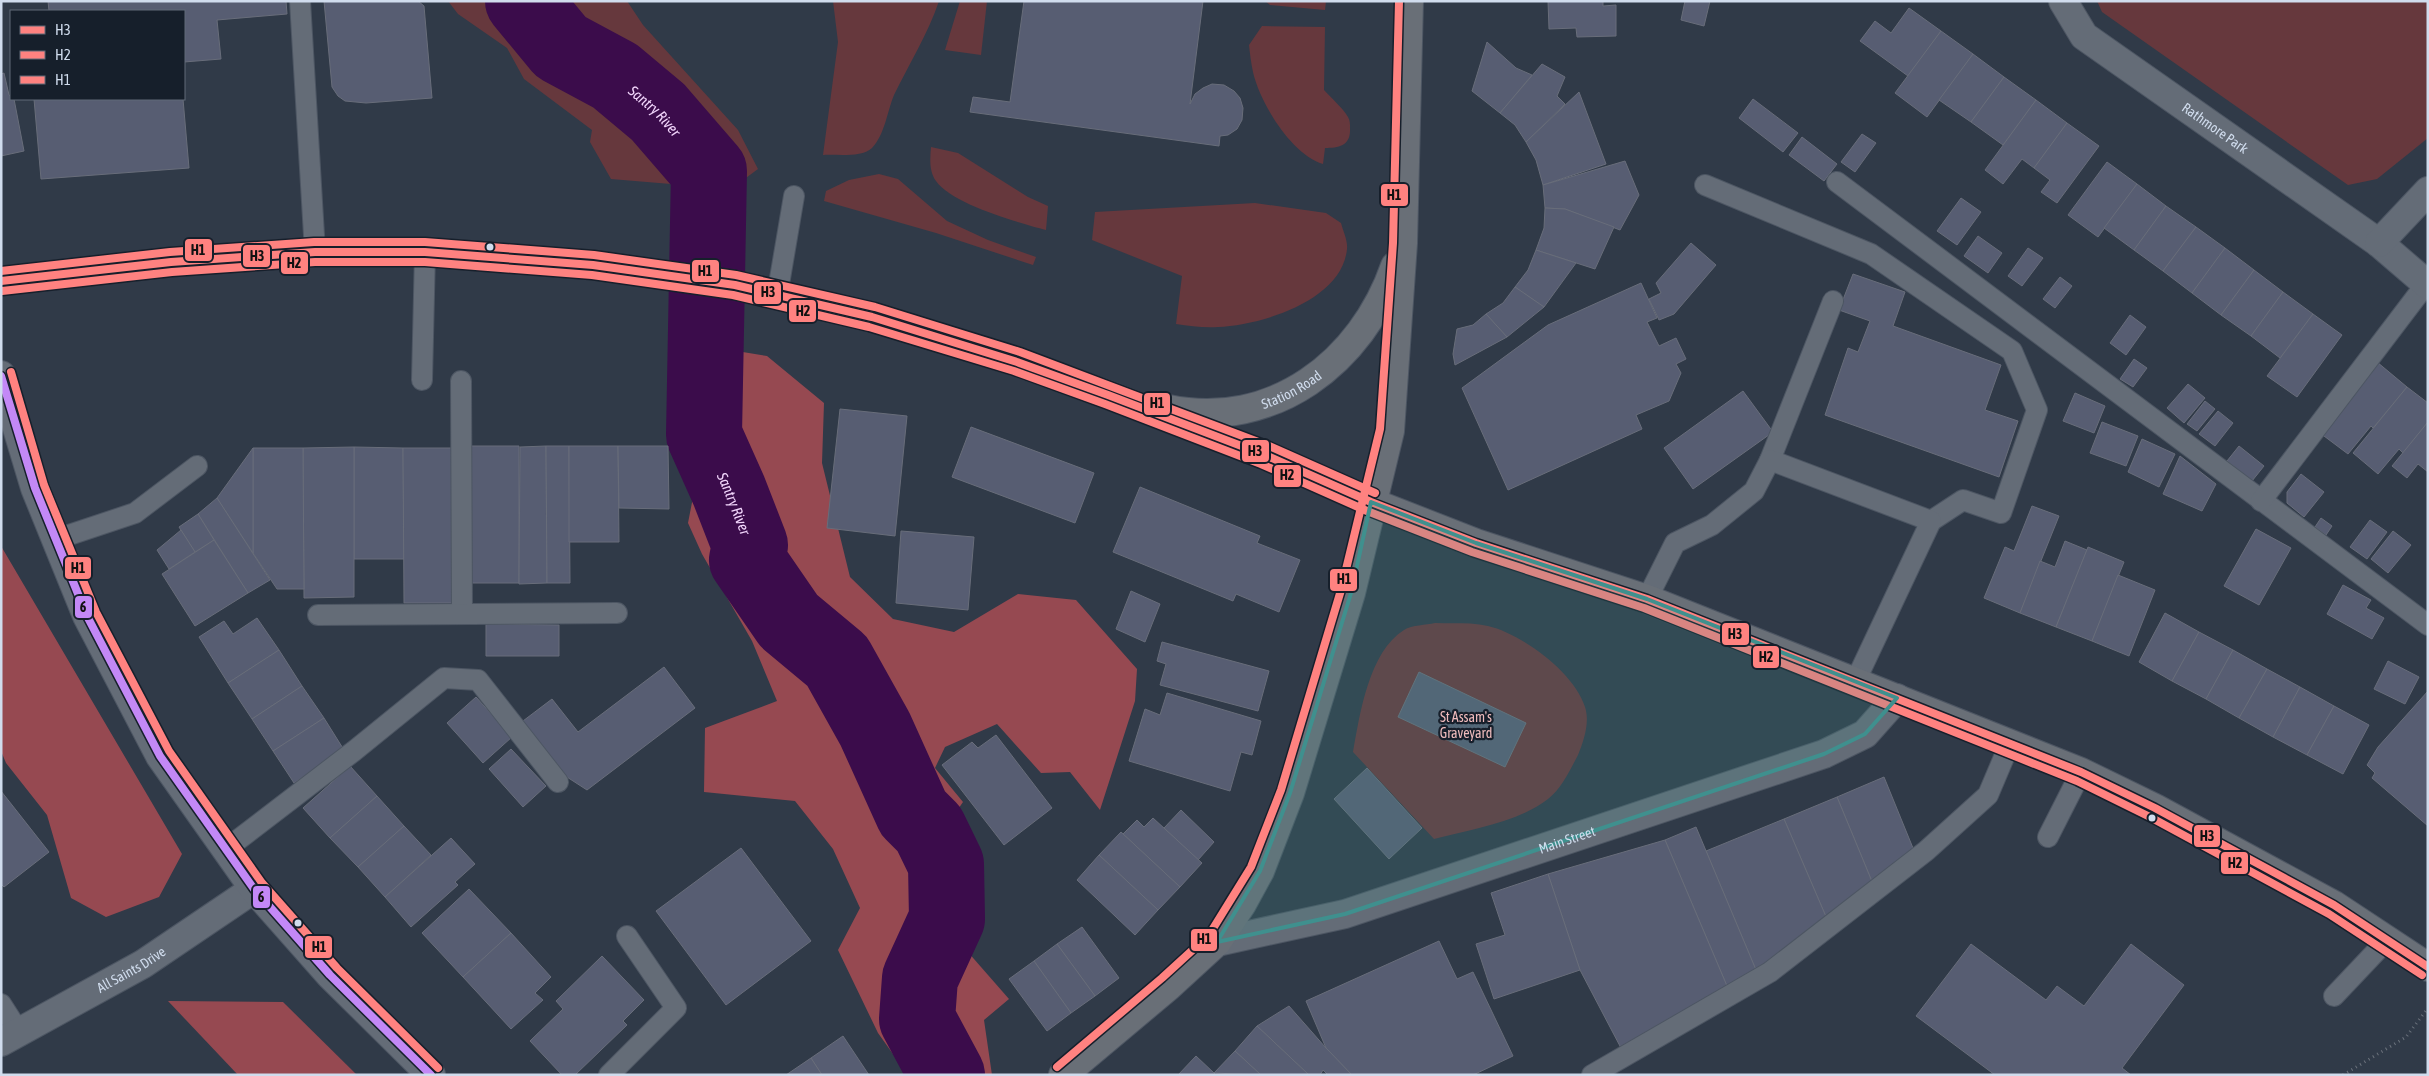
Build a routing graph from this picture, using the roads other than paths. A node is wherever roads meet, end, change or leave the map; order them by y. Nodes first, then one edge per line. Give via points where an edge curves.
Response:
1 (300, 1) edge
2 (1409, 1) edge
3 (2063, 1) edge
4 (1838, 182) dead end
5 (1705, 185) dead end
6 (2428, 191) edge
7 (794, 196) dead end
8 (1403, 243) junction
9 (2379, 243) junction
10 (315, 252) junction
11 (425, 252) junction
12 (1, 281) edge
13 (2427, 285) edge
14 (777, 296) junction
15 (1833, 301) dead end
16 (1, 374) edge
17 (422, 380) dead end
18 (461, 381) dead end
19 (1108, 396) junction
20 (1770, 460) junction
21 (197, 466) dead end
22 (1371, 502) junction
23 (2261, 502) junction
24 (1931, 521) junction
25 (58, 538) junction
26 (1647, 599) junction
27 (617, 613) dead end
28 (462, 614) junction
29 (318, 615) dead end
30 (2428, 625) edge
31 (1855, 682) junction
32 (1897, 698) junction
33 (2010, 743) junction
34 (2081, 772) junction
35 (558, 782) dead end
36 (2048, 837) dead end
37 (226, 849) junction
38 (254, 889) junction
39 (627, 936) dead end
40 (2387, 940) junction
41 (1217, 942) junction
42 (2428, 967) edge
43 (2334, 996) dead end
44 (1, 1004) edge
45 (10, 1037) edge
46 (431, 1075) edge
47 (609, 1075) edge
48 (1063, 1075) edge
49 (1592, 1075) edge

1 - 10 lane
2 - 8 main road, Station Road
3 - 9 street, Rathmore Park via 2084,36
4 - 23 lane
5 - 24 lane via 1871,254 2012,351 2037,410 2001,513 1963,500
6 - 9 street
7 - 14 lane
8 - 19 main road, Station Road via 1389,283 1361,330 1332,365 1298,391 1270,403 1228,412 1182,412
8 - 22 main road, Station Road via 1390,431
9 - 13 street, Rathmore Park
10 - 11 main road
10 - 12 main road via 171,262
11 - 14 main road via 593,265 736,285
11 - 17 lane
13 - 23 lane
14 - 19 main road via 872,317 1017,362
15 - 20 lane
16 - 25 street via 35,488
18 - 28 lane
19 - 22 main road via 1265,455
20 - 24 lane
20 - 26 lane via 1754,491 1712,525 1675,543
21 - 25 lane via 135,513
22 - 26 main road via 1476,543
22 - 41 main road via 1351,593 1290,793 1260,872
23 - 30 lane
24 - 31 lane
25 - 37 street via 87,616 160,756
26 - 31 main road
27 - 28 lane
28 - 29 lane
31 - 32 main road
32 - 33 main road
32 - 41 street, Main Street via 1865,734 1824,754 1345,914
33 - 34 main road
33 - 49 lane via 1988,795 1926,851 1770,972
34 - 36 lane
34 - 40 main road via 2334,904
35 - 37 lane via 478,680 444,678
37 - 38 street
38 - 45 street, All Saints Drive via 143,964
38 - 46 street via 330,975
39 - 47 lane via 676,1008
40 - 42 main road
40 - 43 lane
41 - 48 main road
44 - 45 lane

